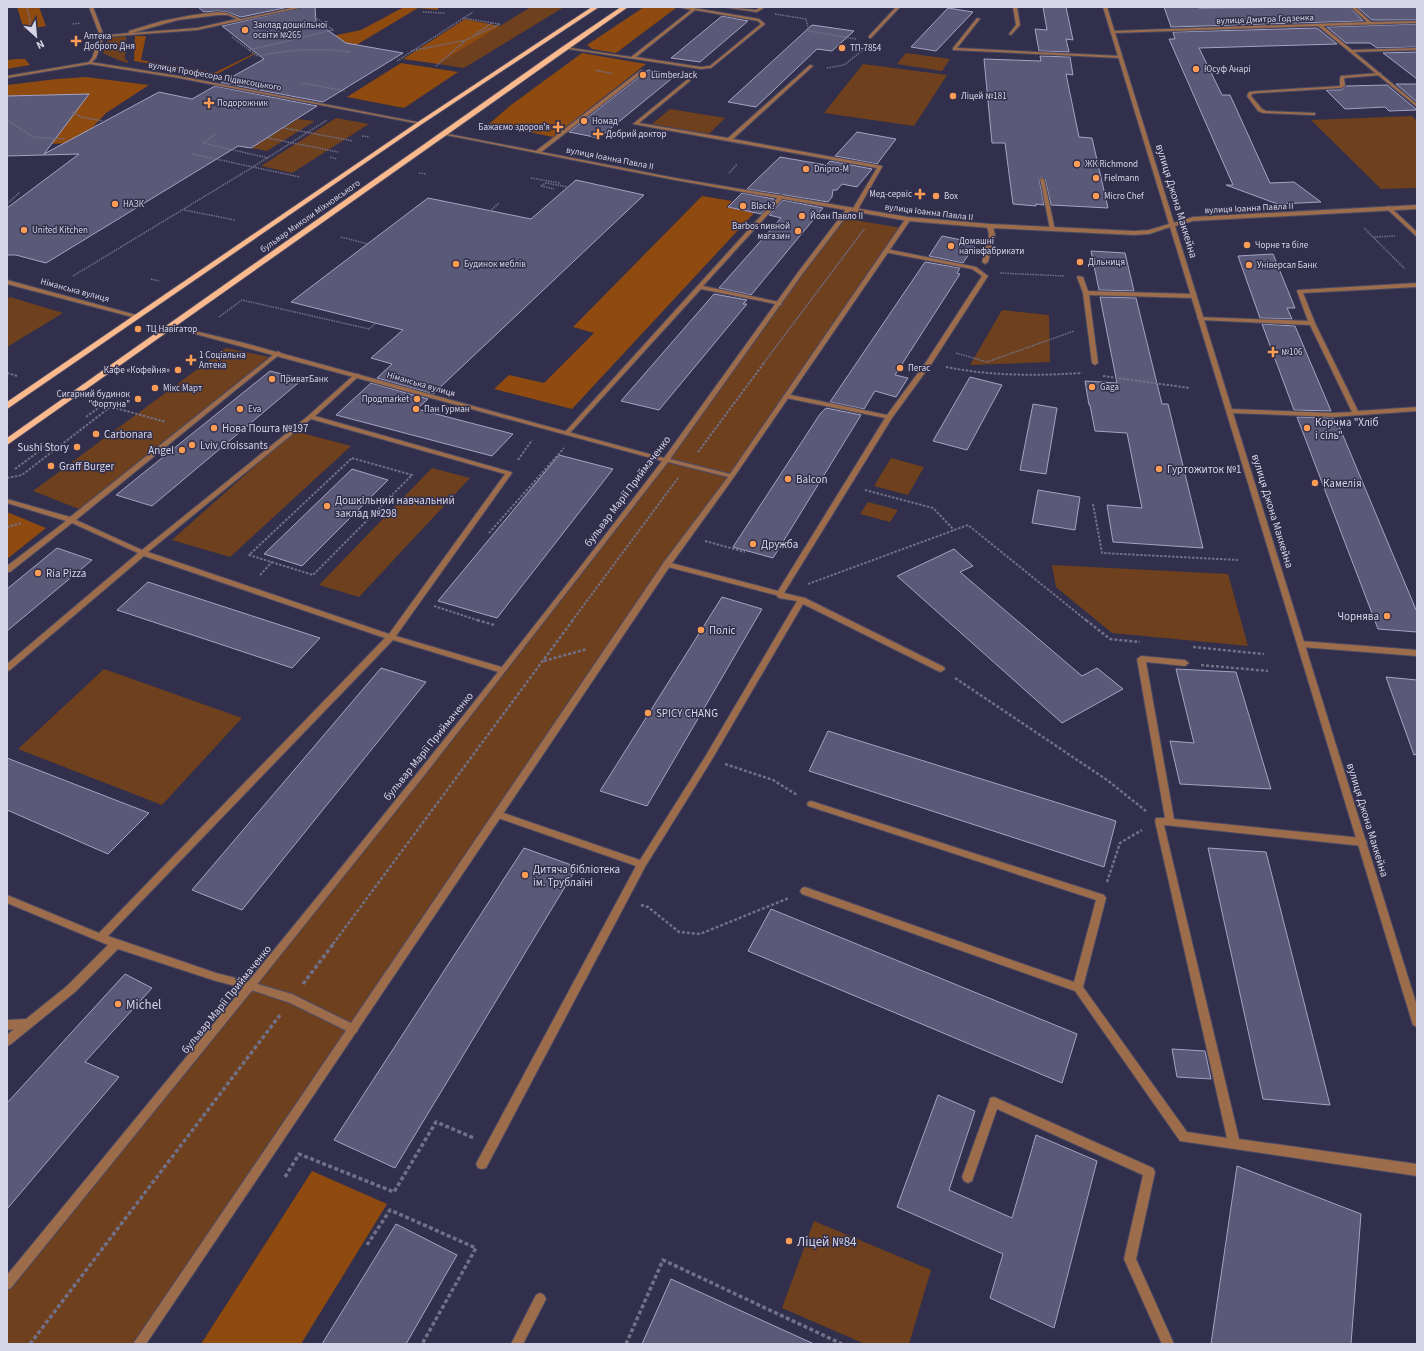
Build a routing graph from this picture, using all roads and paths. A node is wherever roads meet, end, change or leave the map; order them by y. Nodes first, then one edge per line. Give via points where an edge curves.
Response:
1 (27, 7) edge
2 (91, 7) edge
3 (302, 7) edge
4 (469, 7) edge
5 (473, 7) edge
6 (596, 7) edge
7 (624, 7) edge
8 (680, 7) edge
9 (725, 7) edge
10 (763, 7) edge
11 (898, 7) edge
12 (1015, 7) edge
13 (1104, 7) edge
14 (1353, 7) edge
15 (694, 9) junction
16 (757, 11) junction
17 (307, 12) dead end
18 (423, 12) dead end
19 (473, 12) dead end
20 (445, 13) dead end
21 (463, 18) junction
22 (978, 19) dead end
23 (241, 20) junction
24 (1417, 22) edge
25 (492, 23) junction
26 (1371, 24) junction
27 (1319, 25) junction
28 (36, 30) dead end
29 (1113, 32) junction
30 (1011, 34) dead end
31 (124, 35) junction
32 (102, 36) junction
33 (231, 36) dead end
34 (870, 39) junction
35 (466, 40) junction
36 (564, 48) junction
37 (1417, 49) edge
38 (249, 50) junction
39 (1409, 50) junction
40 (411, 51) junction
41 (351, 52) dead end
42 (1352, 52) junction
43 (1417, 56) edge
44 (1120, 57) junction
45 (632, 58) junction
46 (396, 61) dead end
47 (90, 63) junction
48 (436, 66) dead end
49 (811, 66) dead end
50 (643, 70) dead end
51 (806, 71) junction
52 (1379, 74) junction
53 (7, 77) edge
54 (688, 80) dead end
55 (303, 83) dead end
56 (345, 91) dead end
57 (1417, 106) edge
58 (72, 112) dead end
59 (1313, 114) dead end
60 (330, 118) dead end
61 (7, 120) edge
62 (102, 121) dead end
63 (420, 123) junction
64 (284, 128) dead end
65 (308, 132) junction
66 (216, 134) dead end
67 (443, 134) junction
68 (362, 136) dead end
69 (370, 137) dead end
70 (268, 138) dead end
71 (65, 139) dead end
72 (729, 140) junction
73 (354, 141) dead end
74 (292, 142) junction
75 (338, 152) dead end
76 (538, 152) junction
77 (192, 154) dead end
78 (330, 157) dead end
79 (268, 158) junction
80 (340, 160) dead end
81 (253, 167) junction
82 (300, 177) dead end
83 (531, 178) dead end
84 (1042, 179) dead end
85 (560, 183) dead end
86 (568, 188) dead end
87 (554, 189) dead end
88 (20, 192) dead end
89 (781, 198) junction
90 (499, 203) dead end
91 (7, 204) edge
92 (1417, 207) edge
93 (1389, 208) junction
94 (184, 210) junction
95 (852, 210) junction
96 (490, 211) dead end
97 (908, 219) junction
98 (235, 220) dead end
99 (869, 222) dead end
100 (990, 226) junction
101 (1171, 226) junction
102 (1364, 228) dead end
103 (1053, 230) junction
104 (1417, 235) edge
105 (341, 237) dead end
106 (1390, 237) dead end
107 (1374, 238) junction
108 (368, 244) dead end
109 (886, 251) junction
110 (985, 262) dead end
111 (1406, 270) dead end
112 (1002, 273) dead end
113 (73, 276) dead end
114 (1070, 276) dead end
115 (1080, 277) dead end
116 (151, 279) dead end
117 (159, 281) dead end
118 (7, 282) edge
119 (1417, 285) edge
120 (700, 287) junction
121 (1086, 293) junction
122 (1193, 296) junction
123 (779, 304) junction
124 (138, 317) junction
125 (219, 317) dead end
126 (1200, 318) junction
127 (376, 323) dead end
128 (1312, 323) junction
129 (1090, 325) junction
130 (172, 326) junction
131 (278, 353) junction
132 (959, 353) dead end
133 (1095, 363) dead end
134 (944, 366) dead end
135 (7, 373) edge
136 (1089, 374) dead end
137 (357, 375) junction
138 (1096, 375) dead end
139 (17, 376) dead end
140 (1190, 388) dead end
141 (786, 396) junction
142 (108, 401) dead end
143 (118, 401) dead end
144 (7, 406) edge
145 (111, 407) junction
146 (1417, 409) edge
147 (1230, 411) junction
148 (1356, 413) junction
149 (86, 417) dead end
150 (310, 417) junction
151 (889, 417) junction
152 (542, 426) junction
153 (185, 428) junction
154 (567, 433) junction
155 (576, 436) junction
156 (7, 442) edge
157 (46, 446) dead end
158 (698, 452) dead end
159 (665, 460) junction
160 (15, 469) dead end
161 (509, 473) junction
162 (732, 476) junction
163 (7, 478) edge
164 (679, 478) dead end
165 (859, 489) dead end
166 (7, 501) edge
167 (1093, 504) dead end
168 (71, 520) junction
169 (954, 530) junction
170 (488, 534) dead end
171 (703, 541) dead end
172 (745, 552) dead end
173 (143, 553) junction
174 (1238, 560) dead end
175 (272, 562) junction
176 (667, 564) junction
177 (267, 568) dead end
178 (7, 570) edge
179 (779, 595) junction
180 (802, 600) junction
181 (434, 606) dead end
182 (494, 625) dead end
183 (391, 637) junction
184 (1123, 640) dead end
185 (614, 642) junction
186 (1301, 644) junction
187 (1417, 653) edge
188 (543, 661) junction
189 (1184, 663) joint
190 (7, 668) edge
191 (941, 669) joint
192 (502, 670) junction
193 (1268, 671) dead end
194 (729, 765) dead end
195 (811, 804) joint
196 (498, 815) junction
197 (1159, 821) junction
198 (1170, 822) junction
199 (1362, 842) junction
200 (642, 864) junction
201 (805, 891) joint
202 (1101, 898) junction
203 (7, 899) edge
204 (648, 907) dead end
205 (102, 937) junction
206 (116, 944) junction
207 (251, 986) junction
208 (1078, 988) junction
209 (292, 1000) junction
210 (1417, 1022) edge
211 (28, 1024) junction
212 (7, 1025) edge
213 (353, 1029) junction
214 (7, 1041) edge
215 (1234, 1144) junction
216 (493, 1145) junction
217 (482, 1164) dead end
218 (1417, 1170) edge
219 (285, 1177) dead end
220 (968, 1177) dead end
221 (367, 1245) dead end
222 (7, 1284) edge
223 (540, 1299) dead end
224 (30, 1344) edge
225 (139, 1344) edge
226 (422, 1344) edge
227 (517, 1344) edge
228 (626, 1344) edge
229 (842, 1344) edge
230 (1168, 1344) edge

1 - 28 path via 31,24
2 - 32 street
3 - 23 street
4 - 5 path
6 - 63 highway, бульвар Миколи Міхновського
7 - 36 highway, бульвар Миколи Міхновського
8 - 15 street
9 - 16 street
10 - 16 street
11 - 34 street
12 - 30 street via 1018,25
13 - 29 street, вулиця Джона Маккейна
14 - 26 street
15 - 45 street
15 - 45 street via 759,20 763,24 711,67 701,68
16 - 34 path via 806,19 809,31
17 - 38 path via 334,30
18 - 20 path
19 - 21 path
21 - 25 path
21 - 40 path
22 - 44 street via 954,49
23 - 31 street via 183,31
23 - 31 street via 232,15 214,14 154,24
24 - 26 street, вулиця Дмитра Годзенка
25 - 35 path
25 - 35 path via 500,24
26 - 27 street, вулиця Дмитра Годзенка
27 - 29 street, вулиця Дмитра Годзенка
27 - 42 street
29 - 44 street, вулиця Джона Маккейна
31 - 32 street
32 - 47 street
33 - 38 path
34 - 51 path via 869,46 844,65
35 - 40 path
35 - 48 path
36 - 45 street
36 - 67 highway, бульвар Миколи Міхновського
37 - 39 street
38 - 41 path via 258,56 288,50
39 - 42 street
39 - 43 street
40 - 46 path
42 - 52 street
44 - 101 street, вулиця Джона Маккейна
47 - 53 street, вулиця Професора Підвисоцького
47 - 63 street, вулиця Професора Підвисоцького via 179,76
49 - 51 street
50 - 76 street
51 - 72 street
52 - 57 street
52 - 59 street via 1343,77 1341,87 1258,92 1249,96 1260,110 1265,112
54 - 72 street via 635,124
55 - 56 path
58 - 62 path
60 - 65 path
61 - 71 path via 33,137
63 - 124 highway, бульвар Миколи Міхновського
64 - 65 path
65 - 73 path
65 - 74 path
66 - 79 path via 203,143
67 - 76 street, вулиця Іоанна Павла II
67 - 130 highway, бульвар Миколи Міхновського
68 - 69 path
70 - 74 path
72 - 95 street, бульвар Марії Приймаченко via 880,167
74 - 75 path
74 - 79 path
76 - 89 street, вулиця Іоанна Павла II
77 - 81 path
78 - 80 path
79 - 81 path
81 - 82 path
81 - 94 path
83 - 85 path
84 - 103 street
86 - 87 path via 546,183 542,186
88 - 91 path
89 - 95 street, вулиця Іоанна Павла II
89 - 120 street
90 - 96 path
92 - 93 street, вулиця Іоанна Павла II
93 - 101 street, вулиця Іоанна Павла II via 1193,219
93 - 104 street
94 - 98 path
94 - 113 path
95 - 97 street, вулиця Іоанна Павла II
95 - 123 street, бульвар Марії Приймаченко
97 - 100 street, вулиця Іоанна Павла II
97 - 109 street
99 - 158 path
100 - 103 street, вулиця Іоанна Павла II
100 - 110 street via 992,235
101 - 103 street, вулиця Іоанна Павла II via 1134,233
101 - 122 street, вулиця Джона Маккейна
102 - 107 path
105 - 108 path
106 - 107 path
107 - 111 path
109 - 141 street
109 - 151 street via 974,268 985,276 929,363
112 - 114 path
115 - 121 street
116 - 117 path
118 - 124 street, Німанська вулиця
119 - 128 street via 1300,291
120 - 123 street
120 - 154 street
121 - 122 street
121 - 129 street
122 - 126 street, вулиця Джона Маккейна
123 - 159 street, бульвар Марії Приймаченко
124 - 144 highway, бульвар Миколи Міхновського
125 - 127 path via 242,300 369,329
126 - 128 street
126 - 147 street, вулиця Джона Маккейна
128 - 148 street
129 - 132 path via 987,362
129 - 133 street
130 - 131 street, Німанська вулиця
130 - 156 highway, бульвар Миколи Міхновського
131 - 137 street, Німанська вулиця
131 - 153 street
134 - 136 path via 971,372 1023,375
135 - 139 path
137 - 150 street
137 - 152 street, Німанська вулиця
138 - 140 path
141 - 151 street
141 - 162 street
142 - 149 path
143 - 145 path
145 - 153 path
145 - 163 path via 22,475
146 - 148 street
147 - 148 street via 1334,415
147 - 186 street, вулиця Джона Маккейна
150 - 161 street
150 - 173 street
151 - 179 street
152 - 154 street, Німанська вулиця
152 - 161 path
153 - 168 street
154 - 155 street, Німанська вулиця
155 - 159 street, Німанська вулиця
155 - 170 path
157 - 160 path
159 - 162 street, Німанська вулиця
159 - 192 street, бульвар Марії Приймаченко
161 - 183 street
162 - 176 street
164 - 188 path
165 - 169 path via 933,508
166 - 168 street
167 - 174 path via 1102,553
168 - 173 street
168 - 178 street
169 - 179 path
169 - 184 path via 968,525 1110,639
171 - 172 path
173 - 183 street
173 - 190 street
175 - 175 path via 313,575 412,475 352,458 249,555
175 - 177 path
176 - 179 street
176 - 185 street
179 - 180 street
180 - 191 street
180 - 200 street via 708,759
181 - 182 path
183 - 192 street
183 - 205 street
185 - 188 path
185 - 196 street
186 - 187 street
186 - 199 street, вулиця Джона Маккейна
188 - 209 path
189 - 193 path
189 - 198 street via 1141,659
191 - 197 path via 1107,780
192 - 207 street, бульвар Марії Приймаченко
194 - 195 path via 773,780
195 - 202 street
196 - 200 street
196 - 213 street
197 - 198 street
197 - 202 path via 1120,843
197 - 215 street
198 - 199 street
199 - 210 street, вулиця Джона Маккейна
200 - 216 street
201 - 204 path via 700,934 679,932
201 - 208 street
202 - 208 street
203 - 205 street
205 - 206 street
206 - 207 street
206 - 211 street via 71,989
207 - 209 street
207 - 222 street, бульвар Марії Приймаченко
208 - 215 street via 1184,1137
209 - 213 street
209 - 224 path
211 - 212 street
211 - 214 street
213 - 225 street
215 - 218 street
216 - 217 street
216 - 219 path via 436,1122 394,1192 300,1154
220 - 230 street via 994,1102 1149,1172 1130,1259
221 - 226 path via 390,1210 476,1248
223 - 227 street
228 - 229 path via 663,1260

